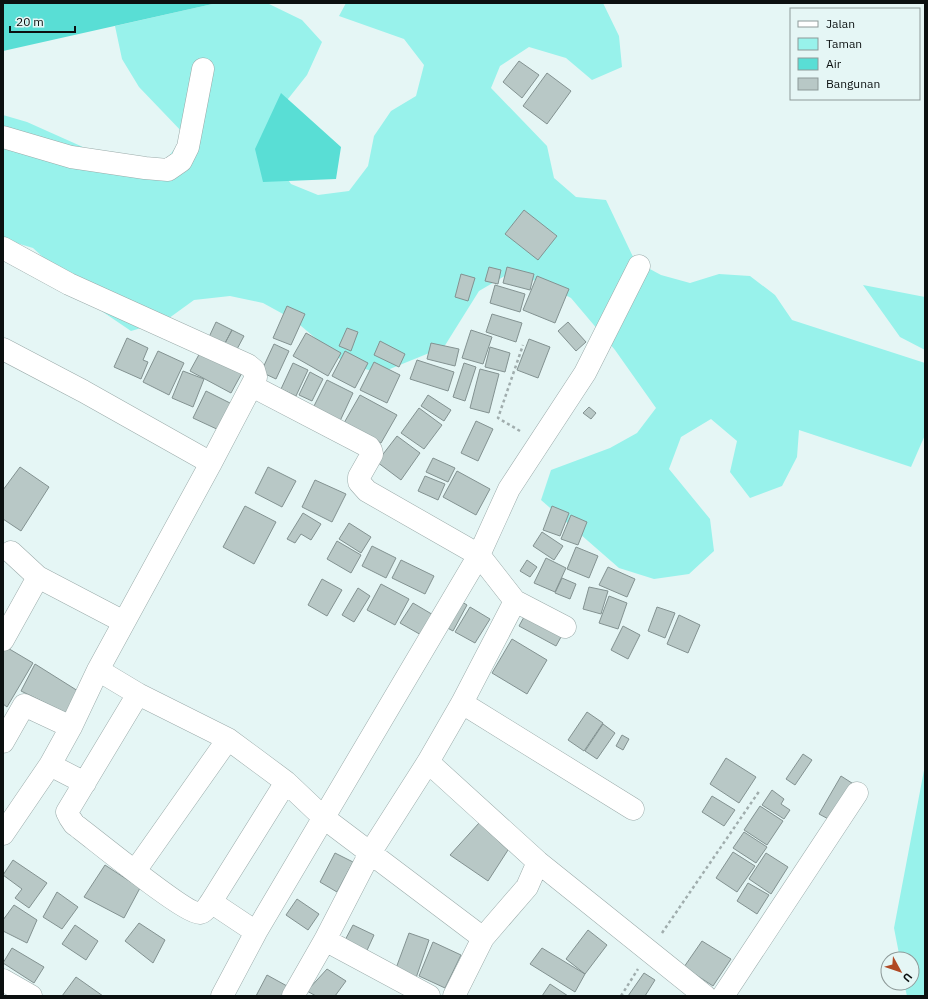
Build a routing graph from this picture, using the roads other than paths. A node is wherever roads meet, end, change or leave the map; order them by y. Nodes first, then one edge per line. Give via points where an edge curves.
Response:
1 (203, 69) dead end
2 (3, 137) edge
3 (3, 248) edge
4 (638, 266) dead end
5 (3, 349) edge
6 (252, 386) junction
7 (212, 463) junction
8 (11, 552) dead end
9 (479, 555) junction
10 (38, 576) junction
11 (515, 601) junction
12 (124, 622) junction
13 (565, 627) dead end
14 (3, 640) edge
15 (98, 670) junction
16 (138, 694) junction
17 (462, 703) junction
18 (10, 713) edge
19 (71, 727) junction
20 (228, 739) junction
21 (3, 742) edge
22 (428, 762) junction
23 (50, 765) junction
24 (286, 782) junction
25 (84, 783) junction
26 (857, 793) dead end
27 (633, 809) dead end
28 (324, 818) junction
29 (3, 834) edge
30 (370, 853) junction
31 (538, 862) junction
32 (135, 871) junction
33 (211, 902) junction
34 (256, 932) junction
35 (483, 938) junction
36 (325, 940) junction
37 (3, 980) edge
38 (31, 996) edge
39 (222, 996) edge
40 (293, 996) edge
41 (429, 996) edge
42 (454, 996) edge
43 (705, 996) edge
44 (723, 996) edge

1 - 2 street via 188,147 181,161 168,170 71,157
3 - 6 street via 69,284 248,365 254,370 256,377
4 - 9 street via 585,373 509,489
5 - 7 street
6 - 7 street
6 - 9 street via 369,447 372,454 358,477 367,491
7 - 12 street
8 - 10 street
9 - 11 street
9 - 28 street
10 - 12 street
10 - 14 street
11 - 13 street
11 - 17 street
12 - 15 street
15 - 16 street
15 - 19 street
16 - 20 street
16 - 25 street
17 - 22 street
17 - 27 street
18 - 19 street via 24,705
18 - 21 street
19 - 23 street
20 - 24 street
20 - 32 street
22 - 30 street
22 - 31 street
23 - 25 street
23 - 29 street
24 - 28 street
24 - 33 street
25 - 32 street via 67,812 70,818 74,824
26 - 44 street
28 - 30 street
28 - 34 street
30 - 35 street
30 - 36 street
31 - 35 street via 527,887
31 - 43 street
32 - 33 street via 190,910 204,912
33 - 34 street
34 - 39 street
35 - 42 street
36 - 40 street
36 - 41 street
37 - 38 street

